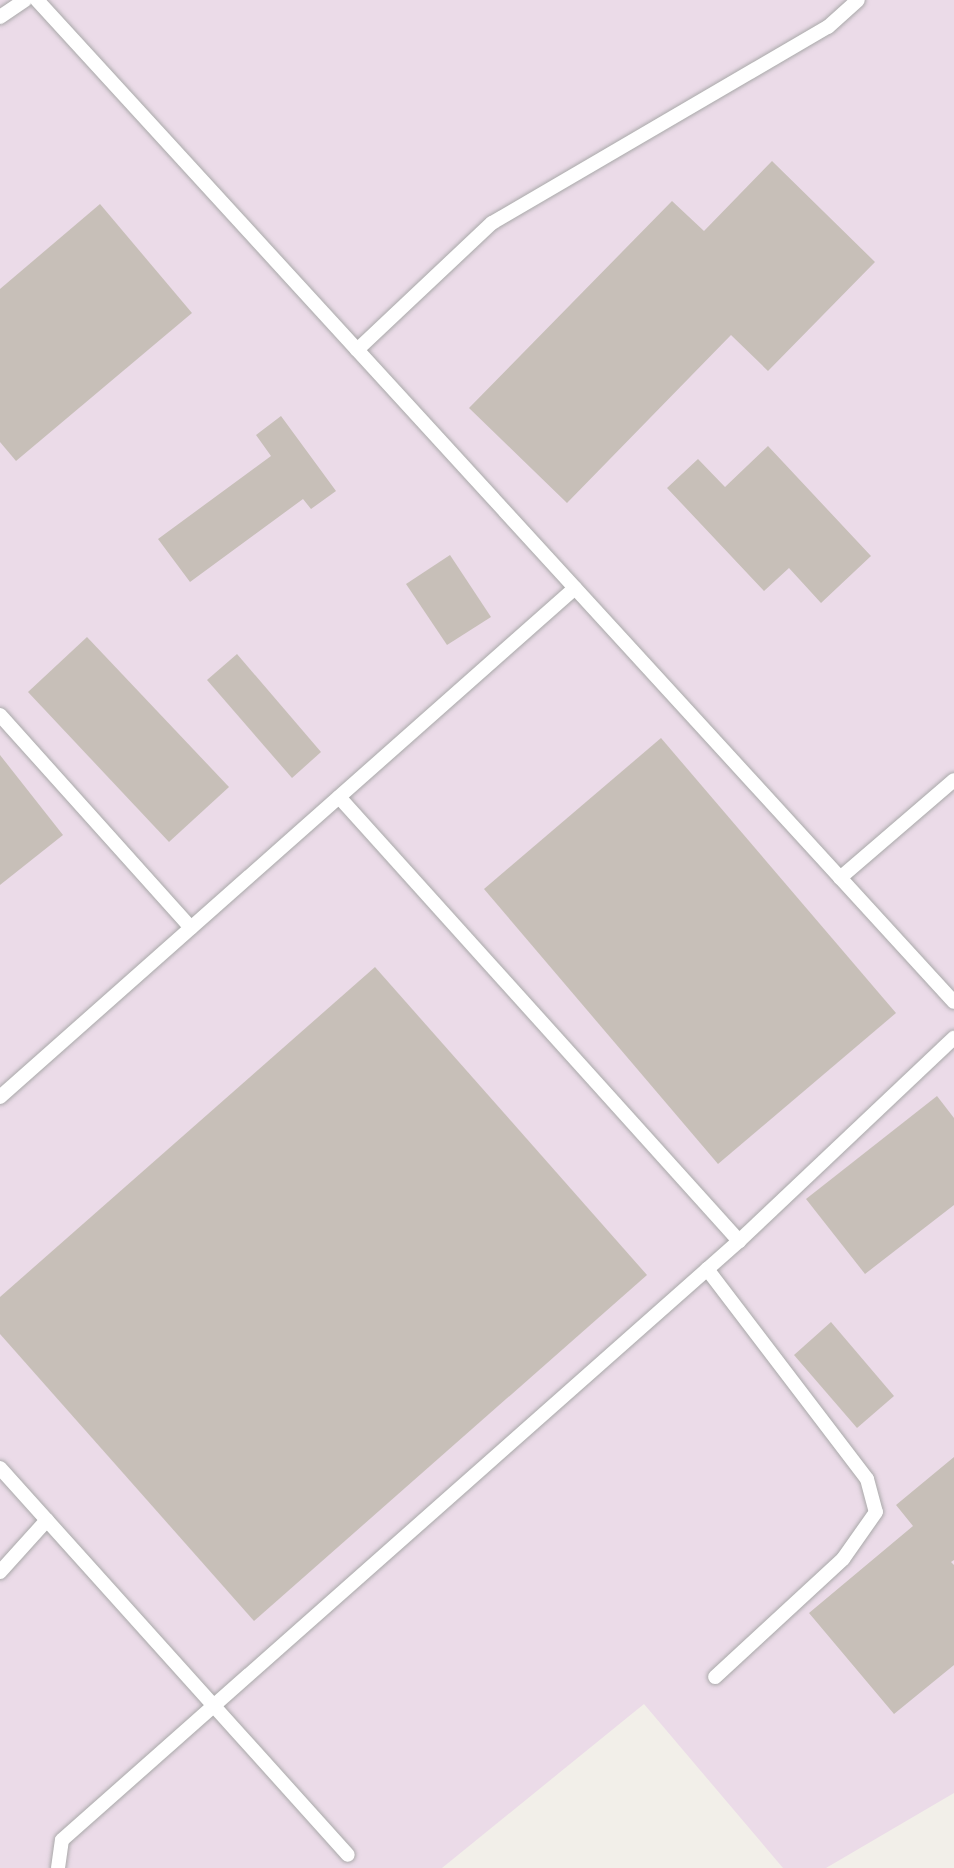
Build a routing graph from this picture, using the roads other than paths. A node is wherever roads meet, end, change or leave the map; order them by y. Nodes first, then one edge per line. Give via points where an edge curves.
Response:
1 (25, 0) edge
2 (37, 0) edge
3 (858, 0) edge
4 (0, 17) edge
5 (357, 350) junction
6 (575, 588) junction
7 (0, 715) edge
8 (954, 780) edge
9 (339, 797) junction
10 (840, 878) junction
11 (191, 928) junction
12 (954, 1002) edge
13 (954, 1038) edge
14 (0, 1097) edge
15 (739, 1241) junction
16 (707, 1269) junction
17 (0, 1468) edge
18 (47, 1520) junction
19 (0, 1572) edge
20 (715, 1677) dead end
21 (214, 1706) junction
22 (348, 1855) dead end
23 (58, 1868) edge

1 - 4 lane
2 - 5 lane
3 - 5 lane via 828,27 492,222
5 - 6 lane
6 - 9 lane
6 - 10 lane
7 - 11 lane
8 - 10 lane
9 - 11 lane
9 - 15 lane
10 - 12 lane
11 - 14 lane
13 - 15 lane
15 - 16 lane
16 - 20 lane via 867,1479 876,1511 843,1559
16 - 21 lane
17 - 18 lane
18 - 19 lane
18 - 21 lane
21 - 22 lane
21 - 23 lane via 62,1840

